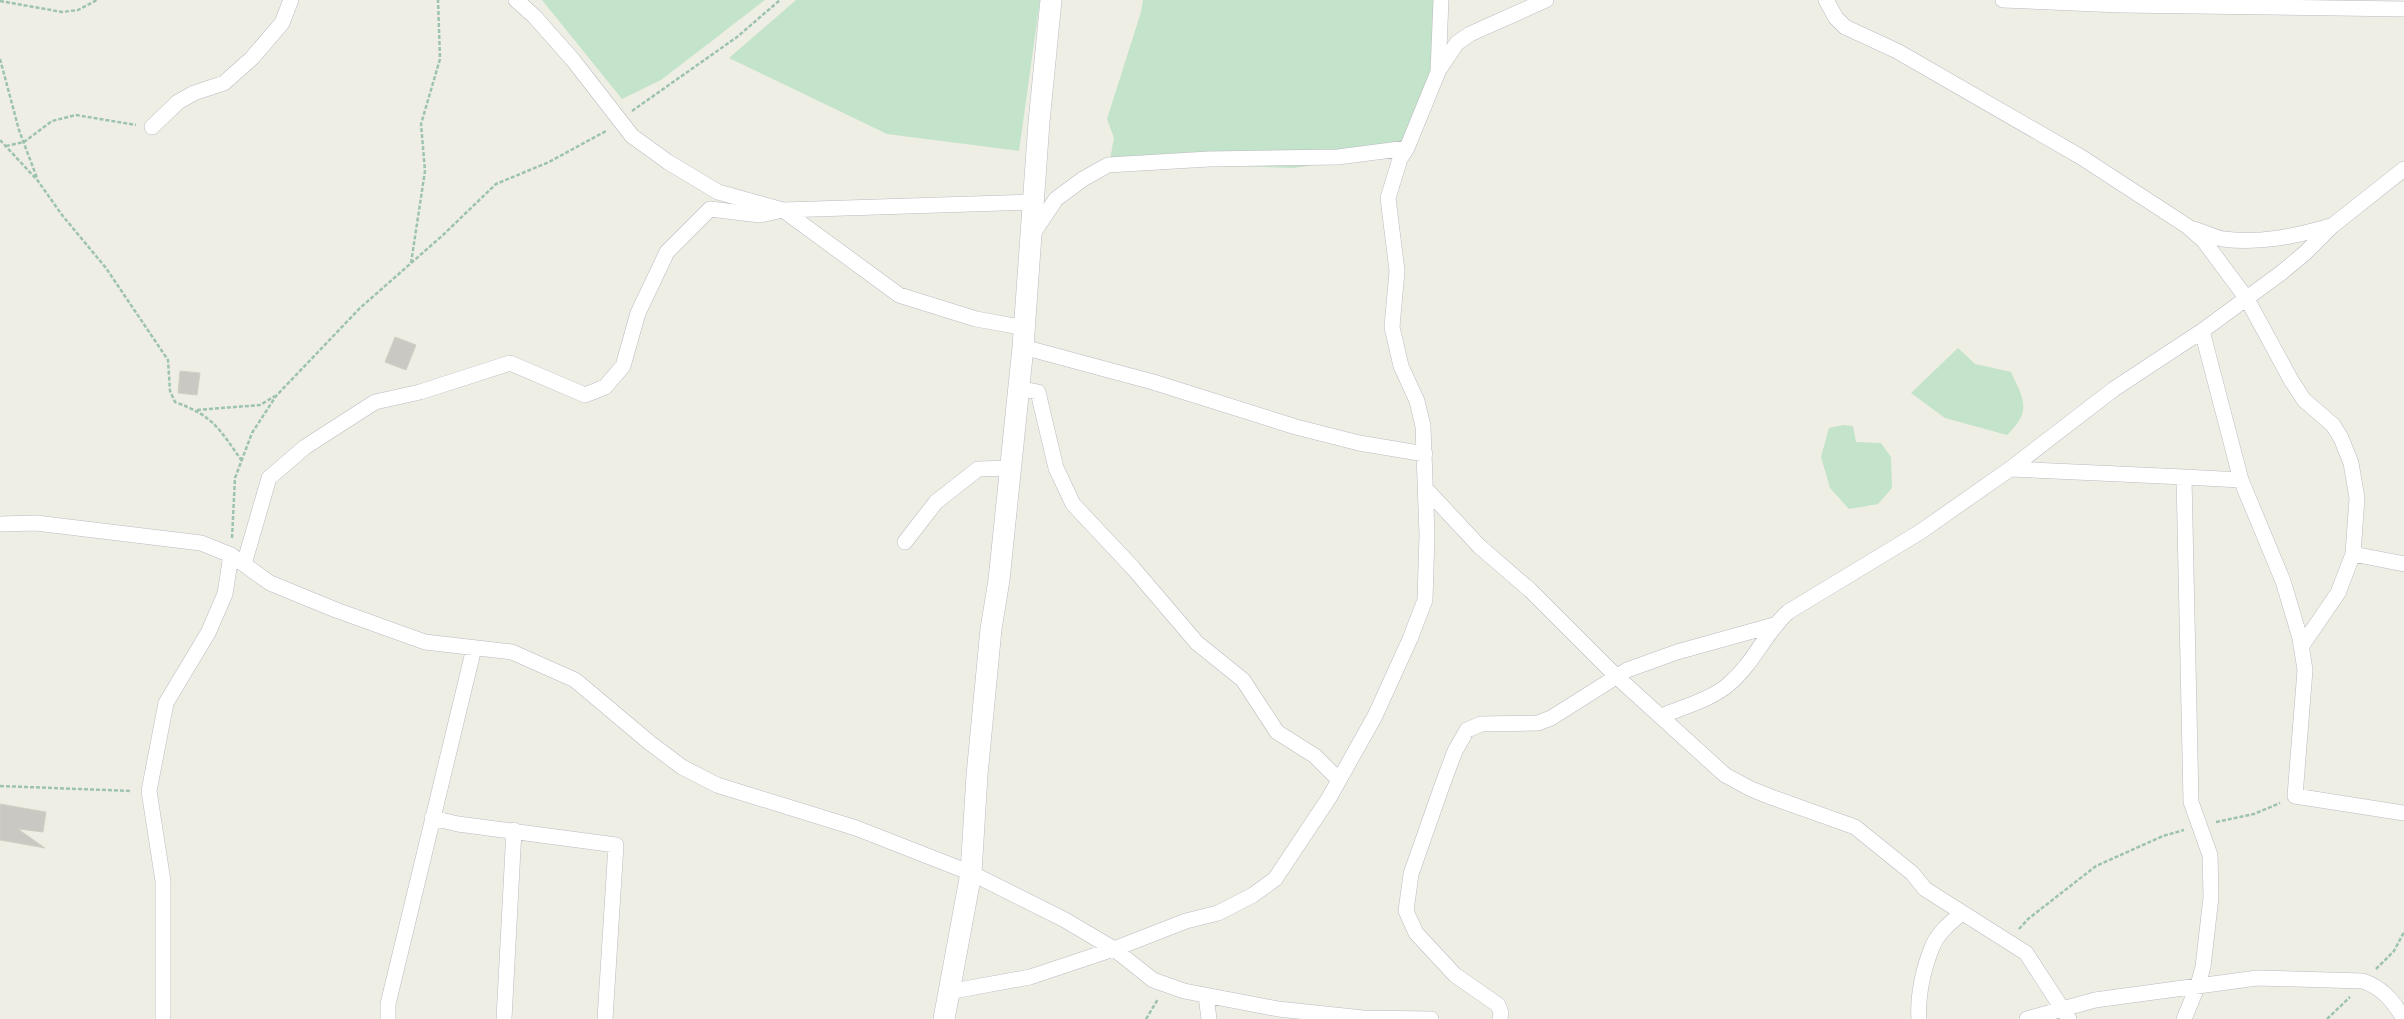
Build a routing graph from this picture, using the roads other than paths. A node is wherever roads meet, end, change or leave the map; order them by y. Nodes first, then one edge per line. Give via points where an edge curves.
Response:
1 (291, 0) edge
2 (516, 0) edge
3 (1051, 0) edge
4 (1441, 0) edge
5 (1546, 0) edge
6 (1826, 0) edge
7 (2003, 0) edge
8 (2404, 10) edge
9 (1438, 72) junction
10 (152, 127) road end
11 (1407, 148) junction
12 (2404, 168) edge
13 (1034, 202) junction
14 (783, 210) junction
15 (2187, 226) junction
16 (2332, 226) junction
17 (1032, 235) junction
18 (2247, 299) junction
19 (2202, 331) junction
20 (1024, 337) junction
21 (1017, 388) junction
22 (1424, 454) junction
23 (1010, 468) junction
24 (2010, 469) junction
25 (2184, 477) junction
26 (2241, 480) junction
27 (1426, 489) junction
28 (0, 524) edge
29 (904, 542) dead end
30 (2353, 554) junction
31 (231, 555) junction
32 (244, 564) junction
33 (2404, 564) edge
34 (1774, 625) junction
35 (474, 648) junction
36 (2301, 648) junction
37 (1616, 676) junction
38 (1662, 716) junction
39 (1339, 780) junction
40 (2404, 813) edge
41 (432, 818) junction
42 (514, 830) junction
43 (971, 873) junction
44 (1962, 913) junction
45 (1114, 949) junction
46 (2198, 985) junction
47 (948, 992) junction
48 (1206, 996) junction
49 (2067, 1014) edge
50 (163, 1019) edge
51 (388, 1019) edge
52 (504, 1019) edge
53 (605, 1019) edge
54 (944, 1019) edge
55 (1209, 1019) edge
56 (1431, 1019) edge
57 (1500, 1019) edge
58 (1919, 1019) edge
59 (2027, 1019) edge
60 (2184, 1019) edge
61 (2404, 1019) edge

1 - 10 street via 282,23 252,58 224,83 194,93 178,102
2 - 14 street via 534,16 632,136 668,162 718,192
3 - 13 street
4 - 9 street
5 - 9 street via 1470,34 1457,43
6 - 15 street via 1836,18 1845,27 1897,51 2049,138
7 - 8 street via 2120,5
9 - 11 street
11 - 17 street via 1338,157 1209,159 1108,165 1056,199
11 - 22 street via 1400,159 1388,198 1397,271 1392,327 1401,366 1417,401 1423,426
12 - 16 street
13 - 14 street
13 - 17 street
14 - 20 street via 899,295
14 - 32 street via 760,215 710,209 667,252 638,313 623,366 605,387 585,395 510,363 420,392 375,402 305,447 269,478
15 - 16 street via 2222,238 2254,240 2294,236
15 - 18 street via 2216,255
16 - 18 street via 2305,253
17 - 20 street
18 - 19 street
18 - 30 street via 2304,400 2333,424 2341,438 2351,463 2357,498
19 - 24 street via 2114,389
19 - 26 street
20 - 21 street
20 - 22 street via 1153,382 1296,427 1359,443
21 - 23 street
21 - 39 street via 1038,392 1056,468 1073,504 1133,568 1197,643 1243,680 1277,732 1315,756
22 - 27 street
23 - 29 street via 978,469 936,502
23 - 43 street via 999,580 991,629 977,775
24 - 25 street
24 - 34 street via 1920,532 1788,612
25 - 26 street
25 - 46 street via 2191,802 2210,855 2211,896 2203,966
26 - 36 street via 2283,581 2293,610
27 - 37 street via 1479,546 1530,590
27 - 39 street via 1425,600 1375,716
28 - 31 street via 36,523 201,543
30 - 33 street
30 - 36 street via 2338,594
31 - 32 street
31 - 50 street via 225,594 208,633 166,703 149,792 163,881
32 - 35 street via 270,583 336,610 425,642
34 - 37 street via 1677,652 1641,664
34 - 38 street via 1729,684
35 - 41 street
35 - 43 street via 512,652 575,680 682,767 717,786 856,828
36 - 40 street via 2305,670 2295,796
37 - 38 street
37 - 57 street via 1551,718 1538,723 1481,724 1467,730 1455,751 1411,874 1406,911 1416,933 1455,975 1498,1006
38 - 44 street via 1689,744 1726,775 1770,797 1855,827 1912,873 1925,889
39 - 45 street via 1275,879 1253,895 1218,912 1186,921
41 - 42 street via 458,824
41 - 51 street via 388,1004
42 - 52 street
42 - 53 street via 616,845
43 - 45 street via 1065,920
43 - 47 street
44 - 49 street via 2026,953
44 - 58 street via 1945,928 1933,945 1922,984
45 - 47 street via 1030,977
45 - 48 street via 1153,980 1184,992
46 - 49 street via 2095,1000
46 - 60 street
46 - 61 street via 2257,978 2363,981 2392,999
47 - 54 street
48 - 55 street
48 - 56 street via 1278,1009 1363,1018
49 - 59 street

